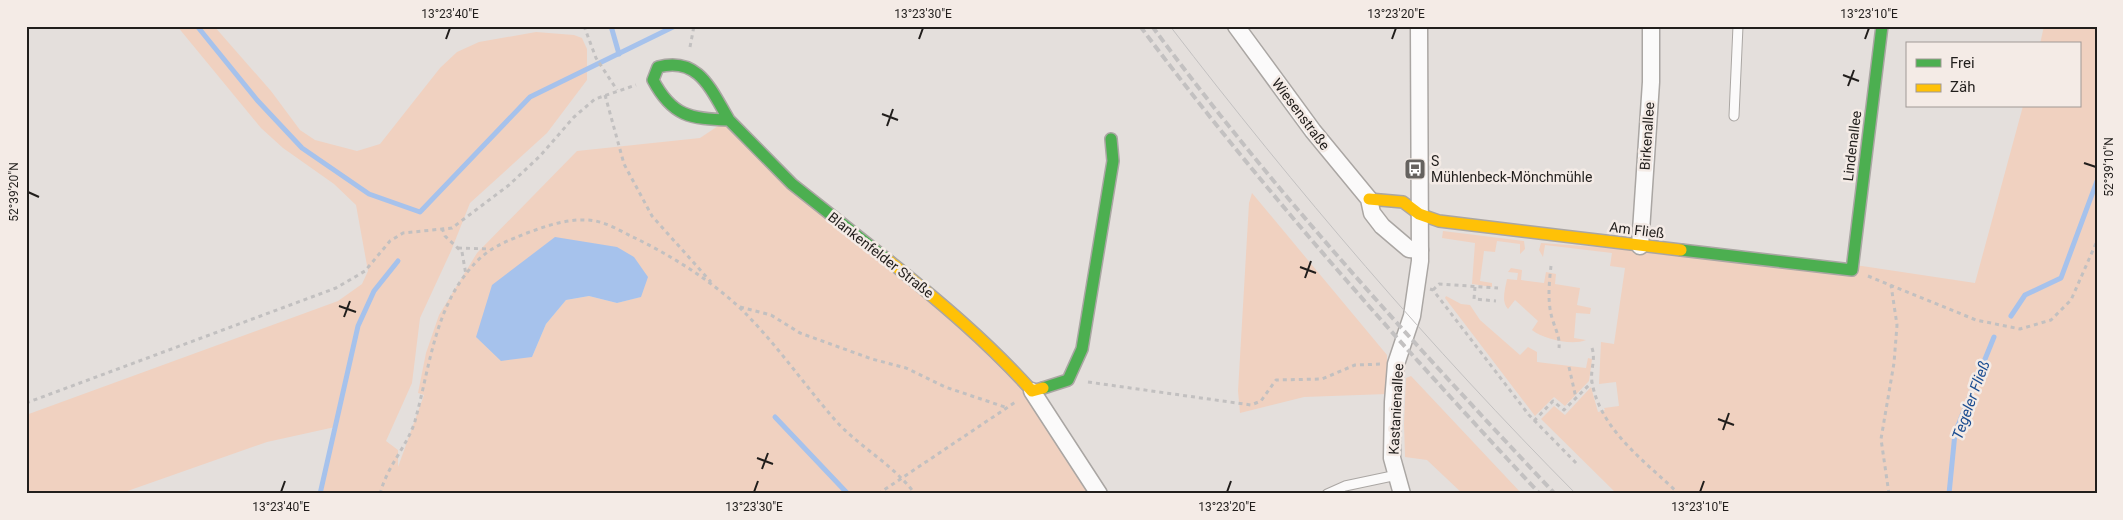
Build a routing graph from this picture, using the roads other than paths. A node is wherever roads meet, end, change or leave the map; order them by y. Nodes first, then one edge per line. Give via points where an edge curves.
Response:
1 (1236, 26) edge
2 (1419, 26) edge
3 (1651, 26) edge
4 (1738, 26) edge
5 (1882, 26) edge
6 (1734, 116) dead end
7 (729, 120) junction
8 (1111, 139) dead end
9 (1368, 199) junction
10 (1419, 214) junction
11 (1640, 246) junction
12 (1420, 250) junction
13 (1852, 270) joint
14 (1032, 391) junction
15 (1397, 475) junction
16 (1099, 494) edge
17 (1327, 494) edge
18 (1402, 494) edge

1 - 9 street, Wiesenstraße
2 - 10 street, Kastanienallee
3 - 11 street, Birkenallee via 1651,82
4 - 6 lane
5 - 13 street, Lindenallee
7 - 7 street, Blankenfelder Straße via 693,70 674,63 658,66 653,80 662,100 685,116
7 - 14 street, Blankenfelder Straße via 792,184 951,310
8 - 14 street via 1113,161 1082,349 1068,380
9 - 10 street via 1403,202
9 - 12 street, Wiesenstraße via 1372,213 1382,226 1409,248
10 - 11 street, Am Fließ via 1439,221
10 - 12 street, Kastanienallee
11 - 13 street, Am Fließ
12 - 15 street, Kastanienallee via 1412,316 1396,364 1392,458
14 - 16 street, Blankenfelder Straße
15 - 17 lane via 1345,486
15 - 18 street, Kastanienallee

